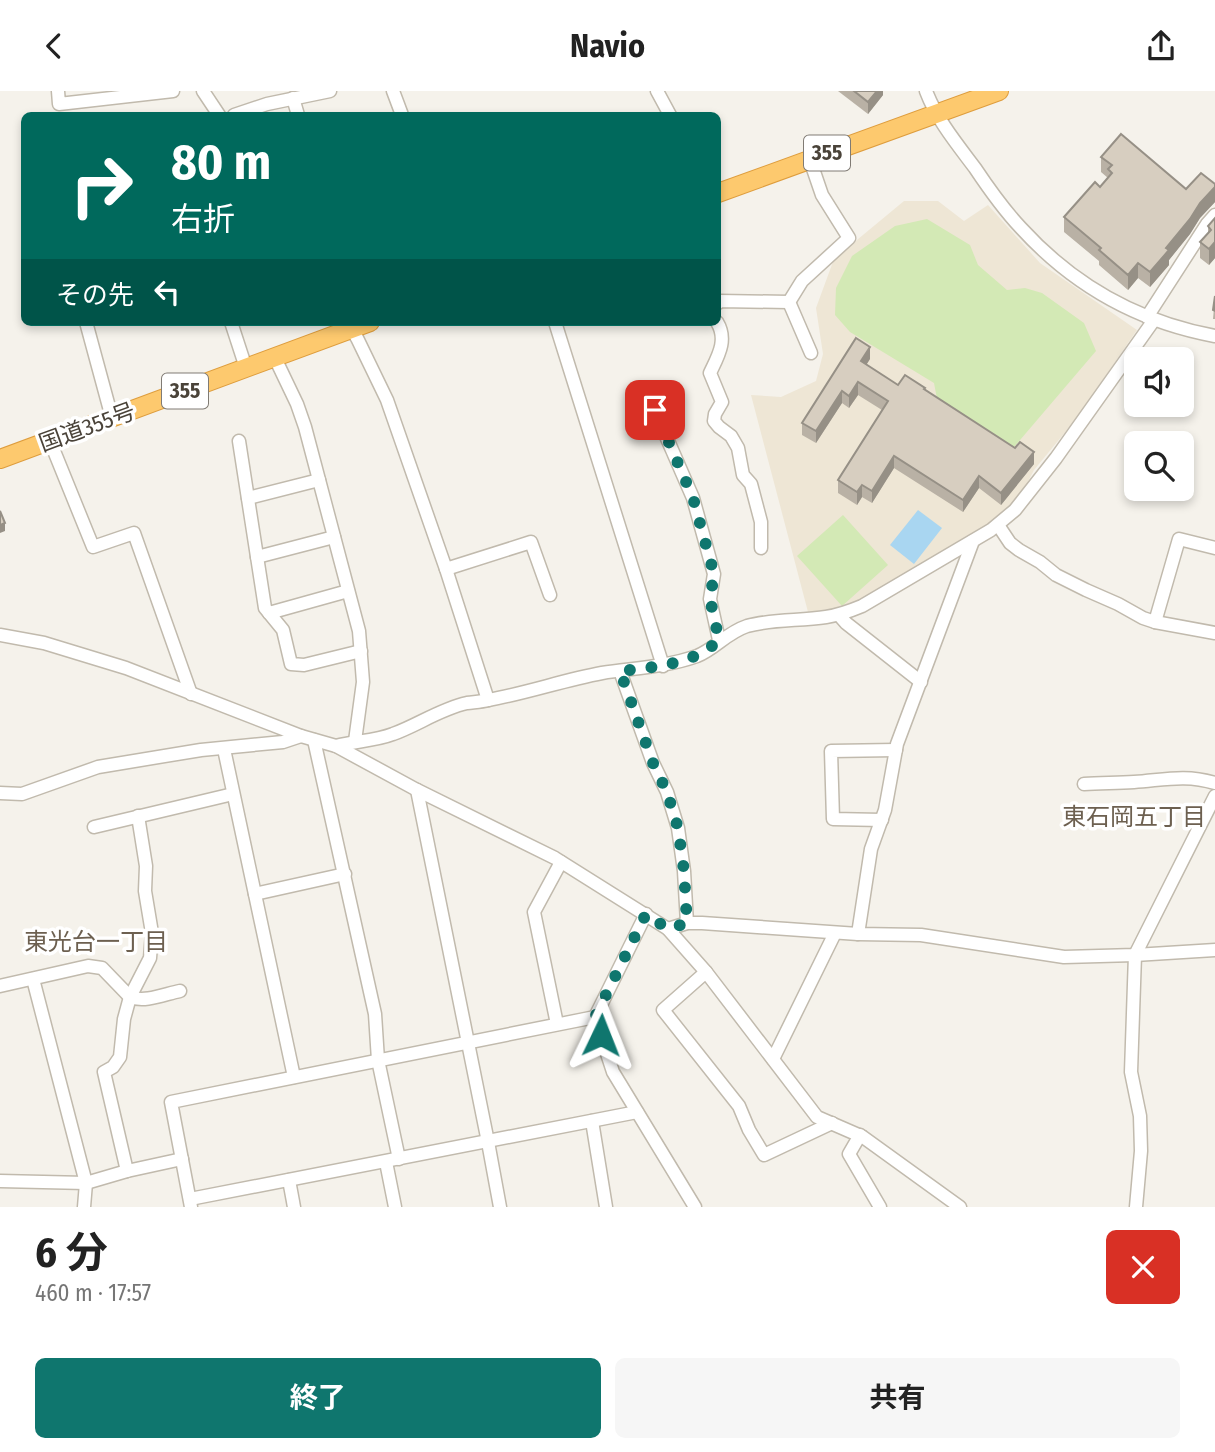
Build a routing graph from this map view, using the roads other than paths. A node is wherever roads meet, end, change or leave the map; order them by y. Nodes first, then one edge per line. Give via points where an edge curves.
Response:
1 (58, 91) edge
2 (173, 91) edge
3 (203, 91) edge
4 (258, 91) edge
5 (330, 91) edge
6 (393, 91) edge
7 (657, 91) edge
8 (926, 91) edge
9 (999, 91) edge
10 (138, 93) edge
11 (293, 99) junction
12 (267, 104) junction
13 (217, 112) edge
14 (243, 112) edge
15 (297, 112) edge
16 (401, 112) edge
17 (668, 112) edge
18 (937, 114) junction
19 (810, 160) junction
20 (721, 192) edge
21 (1215, 215) edge
22 (721, 301) edge
23 (789, 302) junction
24 (1150, 318) junction
25 (87, 326) edge
26 (232, 326) edge
27 (348, 326) edge
28 (350, 326) edge
29 (556, 326) edge
30 (720, 326) edge
31 (1215, 336) edge
32 (811, 353) dead end
33 (275, 358) junction
34 (246, 368) junction
35 (645, 388) dead end
36 (112, 418) junction
37 (50, 441) junction
38 (239, 441) dead end
39 (0, 459) edge
40 (319, 480) junction
41 (248, 498) junction
42 (998, 525) junction
43 (334, 537) junction
44 (973, 541) junction
45 (761, 548) dead end
46 (1215, 548) edge
47 (257, 557) junction
48 (446, 569) junction
49 (348, 591) junction
50 (550, 595) dead end
51 (269, 613) junction
52 (839, 615) junction
53 (1155, 622) junction
54 (1215, 633) edge
55 (0, 635) edge
56 (719, 640) junction
57 (361, 651) junction
58 (663, 666) junction
59 (620, 671) junction
60 (921, 682) junction
61 (191, 694) junction
62 (488, 701) junction
63 (301, 736) junction
64 (314, 740) junction
65 (355, 741) junction
66 (336, 746) junction
67 (224, 749) junction
68 (896, 750) junction
69 (1215, 783) edge
70 (1084, 784) dead end
71 (417, 790) junction
72 (0, 793) edge
73 (233, 794) junction
74 (1215, 796) edge
75 (138, 816) junction
76 (882, 820) junction
77 (94, 827) dead end
78 (561, 862) junction
79 (345, 874) junction
80 (255, 894) junction
81 (646, 914) junction
82 (687, 923) junction
83 (668, 929) junction
84 (835, 933) junction
85 (858, 935) junction
86 (1215, 950) edge
87 (1135, 955) junction
88 (706, 971) junction
89 (33, 979) junction
90 (0, 986) edge
91 (180, 991) dead end
92 (130, 997) junction
93 (595, 1017) junction
94 (557, 1024) junction
95 (468, 1043) junction
96 (773, 1059) junction
97 (378, 1060) junction
98 (294, 1077) junction
99 (638, 1112) junction
100 (592, 1121) junction
101 (832, 1123) junction
102 (860, 1135) junction
103 (488, 1142) junction
104 (182, 1159) junction
105 (393, 1160) junction
106 (127, 1171) junction
107 (289, 1180) junction
108 (0, 1181) edge
109 (86, 1183) junction
110 (191, 1203) edge
111 (84, 1207) edge
112 (294, 1207) edge
113 (395, 1207) edge
114 (500, 1207) edge
115 (606, 1207) edge
116 (695, 1207) edge
117 (880, 1207) edge
118 (960, 1207) edge
119 (1136, 1207) edge

1 - 10 street via 59,104
2 - 10 street
3 - 13 street
4 - 12 street
5 - 11 street
6 - 16 street
7 - 17 street
8 - 18 street
9 - 18 highway, 355
11 - 12 street
11 - 15 street
12 - 14 street
18 - 19 highway, 355
18 - 24 street via 1021,228 1085,284
19 - 20 highway, 355
19 - 23 street via 822,195 849,238 802,281
21 - 24 street
22 - 23 street
23 - 32 street
24 - 31 street
24 - 42 street via 1056,458
25 - 36 street
26 - 34 street
27 - 33 highway, 国道355号 / 355
28 - 48 street via 387,400
29 - 58 street
30 - 45 street via 723,344 710,373 722,402 714,421 738,448 761,522
33 - 34 highway, 国道355号 / 355
33 - 40 street via 301,415
34 - 36 highway, 国道355号 / 355
35 - 56 street via 693,498 714,574 710,599
36 - 37 highway, 国道355号 / 355
37 - 39 highway, 国道355号 / 355
37 - 61 street via 93,547 134,533
38 - 41 street
40 - 41 street
40 - 43 street
41 - 47 street
42 - 44 street
42 - 53 street via 1018,550 1056,575
43 - 47 street
43 - 49 street
44 - 52 street via 882,596
44 - 60 street
46 - 53 street via 1179,539
47 - 51 street
48 - 50 street via 531,542
48 - 62 street
49 - 51 street
49 - 57 street
51 - 57 street via 283,630 291,664
52 - 56 street via 758,623
52 - 60 street
53 - 54 street
55 - 61 street via 126,667
56 - 58 street via 697,656
57 - 65 street via 363,681
58 - 59 street
59 - 62 street
59 - 82 street via 678,828
60 - 68 street
61 - 63 street
62 - 65 street via 442,711 395,734
63 - 64 street
63 - 67 street
64 - 66 street
64 - 79 street
65 - 66 street
66 - 71 street
67 - 72 street via 98,767 22,794
67 - 73 street
68 - 76 street
68 - 76 street via 831,751 833,820
69 - 70 street via 1177,777
71 - 78 street
71 - 95 street
73 - 75 street
73 - 80 street
74 - 87 street
75 - 77 street
75 - 92 street via 152,933 150,958
76 - 85 street via 871,849
78 - 81 street
78 - 94 street via 534,912
79 - 80 street
79 - 97 street via 375,1014
80 - 98 street
81 - 83 street
81 - 93 street
82 - 83 street
82 - 84 street
83 - 88 street
84 - 85 street
84 - 96 street
85 - 87 street via 921,935 1064,957
86 - 87 street
87 - 119 street via 1131,1072 1141,1150
88 - 96 street
88 - 101 street via 663,1010 739,1106 764,1155
89 - 90 street
89 - 92 street via 88,966 102,968
89 - 109 street
91 - 92 street via 145,999
92 - 106 street via 120,1057 104,1072
93 - 94 street
93 - 99 street via 613,1072
94 - 95 street
95 - 97 street
95 - 103 street
96 - 101 street via 817,1117
97 - 98 street
97 - 105 street
98 - 104 street via 171,1103
99 - 100 street
99 - 116 street
100 - 103 street
100 - 115 street
101 - 102 street
102 - 117 street via 849,1154
102 - 118 street
103 - 105 street
103 - 114 street
104 - 106 street
104 - 110 street
105 - 107 street
105 - 113 street
106 - 109 street
107 - 110 street
107 - 112 street
108 - 109 street
109 - 111 street

